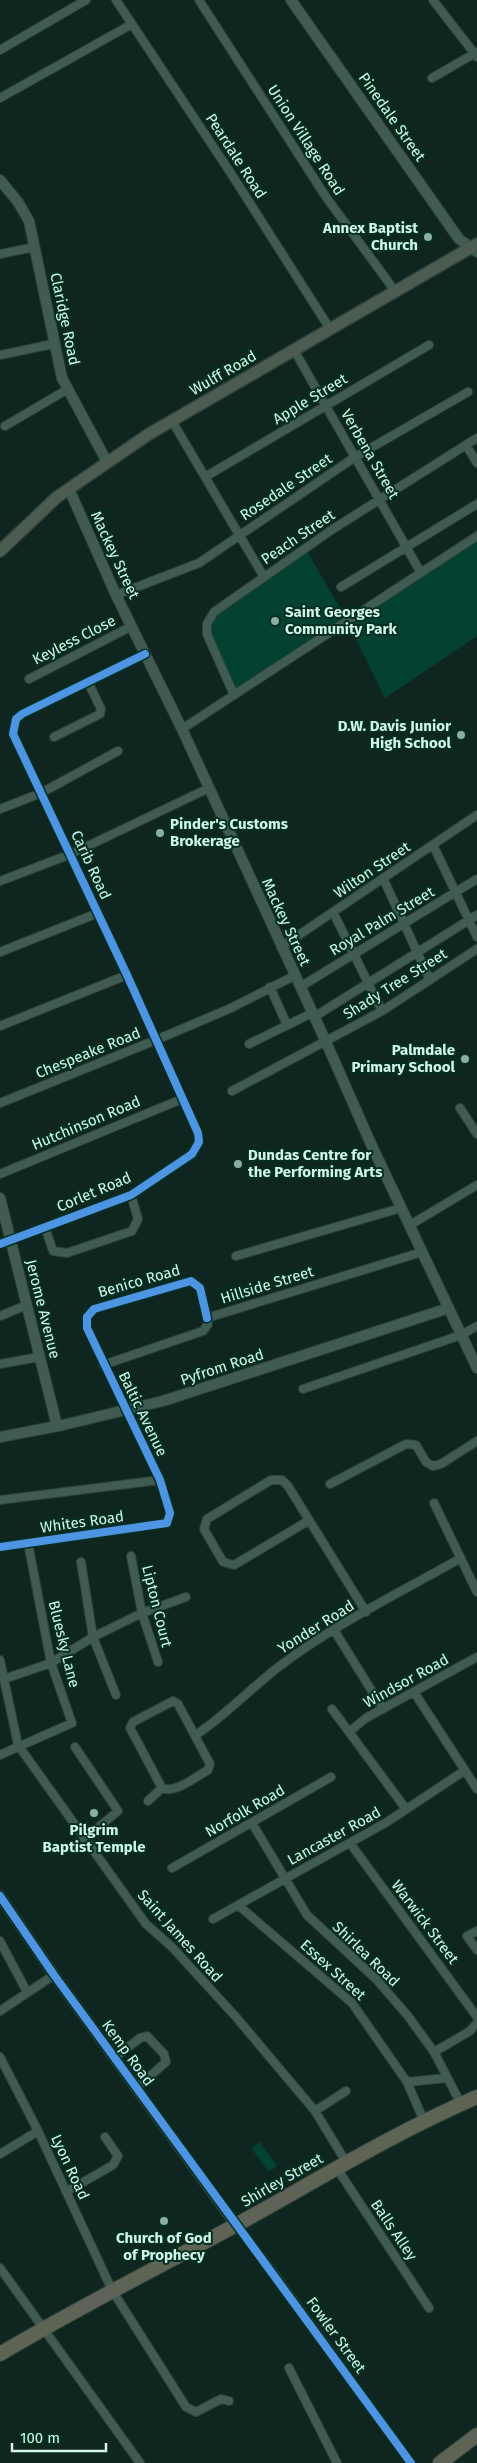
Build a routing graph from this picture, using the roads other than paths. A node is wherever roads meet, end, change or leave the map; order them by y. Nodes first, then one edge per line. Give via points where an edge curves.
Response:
1 (86, 0) edge
2 (116, 0) edge
3 (199, 0) edge
4 (291, 0) edge
5 (433, 0) edge
6 (132, 24) junction
7 (0, 50) edge
8 (476, 54) edge
9 (432, 78) dead end
10 (0, 98) edge
11 (0, 180) edge
12 (35, 247) junction
13 (475, 247) edge
14 (0, 254) edge
15 (394, 291) junction
16 (330, 329) junction
17 (53, 344) junction
18 (429, 345) dead end
19 (294, 350) junction
20 (0, 355) edge
21 (68, 389) junction
22 (468, 392) dead end
23 (326, 405) junction
24 (172, 420) junction
25 (5, 426) dead end
26 (477, 438) edge
27 (466, 445) junction
28 (355, 457) junction
29 (107, 462) junction
30 (477, 463) edge
31 (205, 477) junction
32 (69, 489) junction
33 (379, 499) junction
34 (477, 504) edge
35 (240, 536) junction
36 (477, 536) edge
37 (406, 546) junction
38 (0, 551) edge
39 (421, 573) junction
40 (264, 577) junction
41 (341, 587) dead end
42 (116, 595) junction
43 (132, 626) junction
44 (145, 654) junction
45 (29, 679) dead end
46 (88, 682) junction
47 (234, 695) junction
48 (182, 729) junction
49 (54, 737) dead end
50 (118, 751) dead end
51 (209, 788) junction
52 (41, 793) junction
53 (0, 809) edge
54 (477, 815) edge
55 (433, 845) junction
56 (71, 854) junction
57 (383, 878) junction
58 (477, 879) edge
59 (0, 881) edge
60 (455, 893) junction
61 (334, 912) junction
62 (98, 914) junction
63 (477, 915) edge
64 (469, 920) junction
65 (405, 923) junction
66 (477, 937) edge
67 (281, 947) junction
68 (477, 949) edge
69 (0, 952) edge
70 (419, 952) junction
71 (355, 954) junction
72 (128, 975) junction
73 (294, 976) junction
74 (430, 980) junction
75 (368, 983) junction
76 (270, 987) junction
77 (300, 987) junction
78 (382, 1011) junction
79 (313, 1015) junction
80 (287, 1025) junction
81 (0, 1026) edge
82 (156, 1040) junction
83 (326, 1042) junction
84 (249, 1044) dead end
85 (232, 1091) dead end
86 (182, 1099) junction
87 (0, 1103) edge
88 (460, 1108) dead end
89 (477, 1134) edge
90 (192, 1154) joint
91 (0, 1174) edge
92 (477, 1185) edge
93 (130, 1195) junction
94 (0, 1198) edge
95 (401, 1208) junction
96 (410, 1225) junction
97 (45, 1227) junction
98 (11, 1240) junction
99 (0, 1244) edge
100 (422, 1252) junction
101 (236, 1256) dead end
102 (27, 1305) junction
103 (449, 1308) junction
104 (0, 1316) edge
105 (87, 1317) joint
106 (207, 1318) junction
107 (477, 1326) edge
108 (461, 1335) junction
109 (39, 1357) junction
110 (0, 1364) edge
111 (103, 1365) junction
112 (477, 1368) edge
113 (302, 1390) dead end
114 (125, 1412) junction
115 (57, 1426) junction
116 (0, 1437) edge
117 (477, 1441) edge
118 (160, 1480) junction
119 (330, 1484) dead end
120 (0, 1500) edge
121 (434, 1503) dead end
122 (308, 1521) junction
123 (167, 1523) joint
124 (28, 1543) junction
125 (0, 1547) edge
126 (131, 1556) dead end
127 (461, 1558) junction
128 (81, 1562) dead end
129 (477, 1592) edge
130 (186, 1597) dead end
131 (366, 1612) junction
132 (142, 1613) junction
133 (334, 1630) junction
134 (93, 1637) junction
135 (477, 1657) edge
136 (0, 1660) edge
137 (158, 1662) dead end
138 (51, 1663) junction
139 (4, 1678) junction
140 (414, 1692) junction
141 (116, 1696) dead end
142 (383, 1709) junction
143 (332, 1710) dead end
144 (349, 1732) junction
145 (196, 1735) junction
146 (18, 1745) junction
147 (75, 1748) dead end
148 (0, 1755) edge
149 (464, 1771) junction
150 (331, 1778) dead end
151 (162, 1788) junction
152 (477, 1789) edge
153 (148, 1801) dead end
154 (406, 1809) junction
155 (252, 1823) junction
156 (84, 1839) junction
157 (350, 1843) junction
158 (172, 1868) dead end
159 (284, 1879) junction
160 (0, 1896) edge
161 (238, 1905) junction
162 (213, 1919) dead end
163 (477, 1931) edge
164 (0, 1941) edge
165 (477, 1950) edge
166 (54, 1975) junction
167 (27, 1992) junction
168 (0, 2011) edge
169 (477, 2017) edge
170 (477, 2023) edge
171 (434, 2052) junction
172 (0, 2057) edge
173 (114, 2058) junction
174 (447, 2078) junction
175 (407, 2082) junction
176 (136, 2088) junction
177 (346, 2091) dead end
178 (472, 2102) edge
179 (315, 2111) junction
180 (424, 2121) junction
181 (38, 2131) junction
182 (105, 2137) dead end
183 (0, 2154) edge
184 (341, 2165) junction
185 (66, 2192) junction
186 (236, 2225) junction
187 (0, 2268) edge
188 (112, 2290) junction
189 (429, 2308) dead end
190 (44, 2328) junction
191 (0, 2354) edge
192 (289, 2368) dead end
193 (229, 2401) dead end
194 (477, 2435) edge
195 (140, 2463) edge
196 (337, 2463) edge
197 (411, 2463) edge
198 (440, 2463) edge

1 - 7 street
2 - 6 street, Peardale Road
3 - 15 street, Union Village Road via 326,197
4 - 13 street, Pinedale Street via 459,238
5 - 8 street
6 - 10 street
6 - 16 street, Peardale Road
8 - 9 street
11 - 12 street, Claridge Road via 25,212
12 - 14 street
12 - 17 street, Claridge Road
13 - 15 main road, Wulff Road
15 - 16 main road, Wulff Road
16 - 19 main road, Wulff Road
17 - 20 street
17 - 21 street, Claridge Road
18 - 23 street, Apple Street
19 - 23 street, Verbena Street
19 - 24 main road, Wulff Road
21 - 25 street
21 - 29 street, Claridge Road
22 - 28 street, Rosedale Street
23 - 28 street, Verbena Street
23 - 31 street, Apple Street
24 - 29 main road, Wulff Road
24 - 31 street
26 - 27 street, Peach Street
27 - 30 street
27 - 33 street, Peach Street
28 - 33 street, Verbena Street
28 - 35 street, Rosedale Street
29 - 32 main road, Wulff Road
31 - 35 street
32 - 38 main road, Wulff Road
32 - 42 street, Mackey Street
33 - 37 street, Verbena Street
33 - 40 street, Peach Street
34 - 37 street
35 - 40 street
35 - 42 street, Rosedale Street via 199,563
36 - 39 street
37 - 39 street, Verbena Street
37 - 41 street
39 - 47 street
40 - 47 street, Peach Street via 218,608 206,624 207,634
42 - 43 street, Mackey Street
43 - 44 street, Mackey Street
43 - 45 street, Keyless Close
44 - 46 street, Carib Road
44 - 48 street, Mackey Street
46 - 49 street via 100,714
46 - 52 street, Carib Road via 16,719 13,734
47 - 48 street
48 - 51 street, Mackey Street
50 - 52 street
51 - 56 street
51 - 67 street, Mackey Street
52 - 53 street
52 - 56 street, Carib Road
54 - 55 street, Wilton Street
55 - 57 street, Wilton Street
55 - 60 street
56 - 59 street
56 - 62 street, Carib Road
57 - 61 street, Wilton Street
57 - 65 street
58 - 60 street, Royal Palm Street
60 - 64 street
60 - 65 street, Royal Palm Street
61 - 67 street, Wilton Street
61 - 71 street
62 - 69 street
62 - 72 street, Carib Road
63 - 64 street
64 - 66 street
64 - 70 street
65 - 70 street
65 - 71 street, Royal Palm Street
67 - 73 street, Mackey Street
68 - 74 street, Shady Tree Street
70 - 74 street
70 - 75 street
71 - 75 street
71 - 77 street, Royal Palm Street
72 - 81 street
72 - 82 street, Carib Road
73 - 76 street, Chespeake Road
73 - 77 street, Mackey Street
74 - 78 street, Shady Tree Street
75 - 78 street
75 - 79 street
76 - 80 street
76 - 82 street, Chespeake Road via 231,1008
77 - 79 street, Mackey Street
78 - 83 street, Shady Tree Street
79 - 80 street
79 - 83 street, Mackey Street
80 - 84 street
82 - 86 street, Carib Road
82 - 87 street, Chespeake Road
83 - 85 street, Shady Tree Street
83 - 95 street, Mackey Street
86 - 90 street, Carib Road via 198,1133 199,1142
86 - 91 street, Hutchinson Road
88 - 89 street
90 - 93 street, Corlet Road
92 - 96 street
93 - 97 street, Corlet Road
93 - 97 street via 138,1219 132,1231 67,1253 53,1251
94 - 98 street, Jerome Avenue
95 - 96 street, Mackey Street
95 - 101 street
96 - 100 street, Mackey Street
97 - 98 street, Corlet Road
98 - 99 street, Corlet Road
98 - 102 street, Jerome Avenue
100 - 103 street, Mackey Street
100 - 106 street, Hillside Street
102 - 104 street
102 - 109 street, Jerome Avenue
103 - 108 street, Mackey Street
103 - 114 street, Pyfrom Road
105 - 106 street, Benico Road via 94,1309 191,1281 200,1288
105 - 111 street, Baltic Avenue via 87,1328
106 - 111 street, Hillside Street via 208,1324 202,1331
107 - 108 street
108 - 112 street, Mackey Street
108 - 113 street
109 - 110 street
109 - 115 street, Jerome Avenue
111 - 114 street, Baltic Avenue
114 - 115 street, Pyfrom Road
114 - 118 street, Baltic Avenue
115 - 116 street, Pyfrom Road
117 - 119 street via 433,1466 426,1462 416,1445 406,1444
118 - 120 street
118 - 123 street, Baltic Avenue via 170,1513
121 - 127 street
122 - 122 street via 234,1565 223,1562 204,1529 207,1519 278,1479 288,1486
122 - 131 street
123 - 124 street, Whites Road
124 - 125 street, Whites Road
124 - 138 street, Bluesky Lane
126 - 132 street, Lipton Court
127 - 129 street
127 - 131 street, Yonder Road
128 - 134 street
130 - 132 street
131 - 133 street, Yonder Road
132 - 134 street
132 - 137 street, Lipton Court
133 - 142 street
133 - 145 street, Yonder Road via 282,1664 233,1708
134 - 138 street
134 - 141 street
135 - 140 street, Windsor Road
136 - 139 street, Saint James Road
138 - 139 street
138 - 146 street, Bluesky Lane via 72,1723
139 - 146 street, Saint James Road
140 - 142 street, Windsor Road
140 - 149 street
142 - 144 street, Windsor Road
143 - 144 street
144 - 154 street
145 - 151 street via 210,1764 208,1770 174,1789
145 - 151 street via 173,1701 133,1722 130,1728
146 - 148 street
146 - 156 street, Saint James Road
147 - 156 street via 118,1811
149 - 152 street
149 - 154 street, Lancaster Road
150 - 155 street, Norfolk Road
151 - 153 street
154 - 157 street, Lancaster Road
155 - 158 street, Norfolk Road
155 - 159 street, Shirlea Road
156 - 179 street, Saint James Road via 146,1924 172,1946
157 - 159 street, Lancaster Road
157 - 169 street, Warwick Street
159 - 161 street, Lancaster Road
159 - 171 street, Shirlea Road via 307,1915 376,1979
160 - 166 street, Kemp Road
161 - 162 street, Lancaster Road
161 - 175 street, Essex Street via 352,2003
163 - 165 street via 468,1936
164 - 167 street
166 - 167 street
166 - 173 street, Kemp Road
167 - 168 street
170 - 171 street via 470,2031
171 - 174 street, Shirlea Road
172 - 181 street, Lyon Road
173 - 176 street, Kemp Road
173 - 176 street via 147,2036 164,2054 166,2062
174 - 175 street
174 - 178 street, Shirlea Road
175 - 180 street, Essex Street
176 - 186 street, Kemp Road
177 - 179 street
178 - 180 highway, Shirley Street
179 - 184 street, Saint James Road
180 - 184 highway, Shirley Street
181 - 183 street
181 - 185 street, Lyon Road
182 - 185 street via 118,2156 116,2161
184 - 186 highway, Shirley Street
184 - 189 street, Balls Alley
185 - 188 street, Lyon Road
186 - 188 highway, Shirley Street
186 - 197 street, Fowler Street
187 - 190 street
188 - 190 highway, Shirley Street
188 - 193 street, Lyon Road via 186,2407 196,2412 221,2399
190 - 191 highway, Shirley Street
190 - 195 street
192 - 196 street
194 - 198 highway

